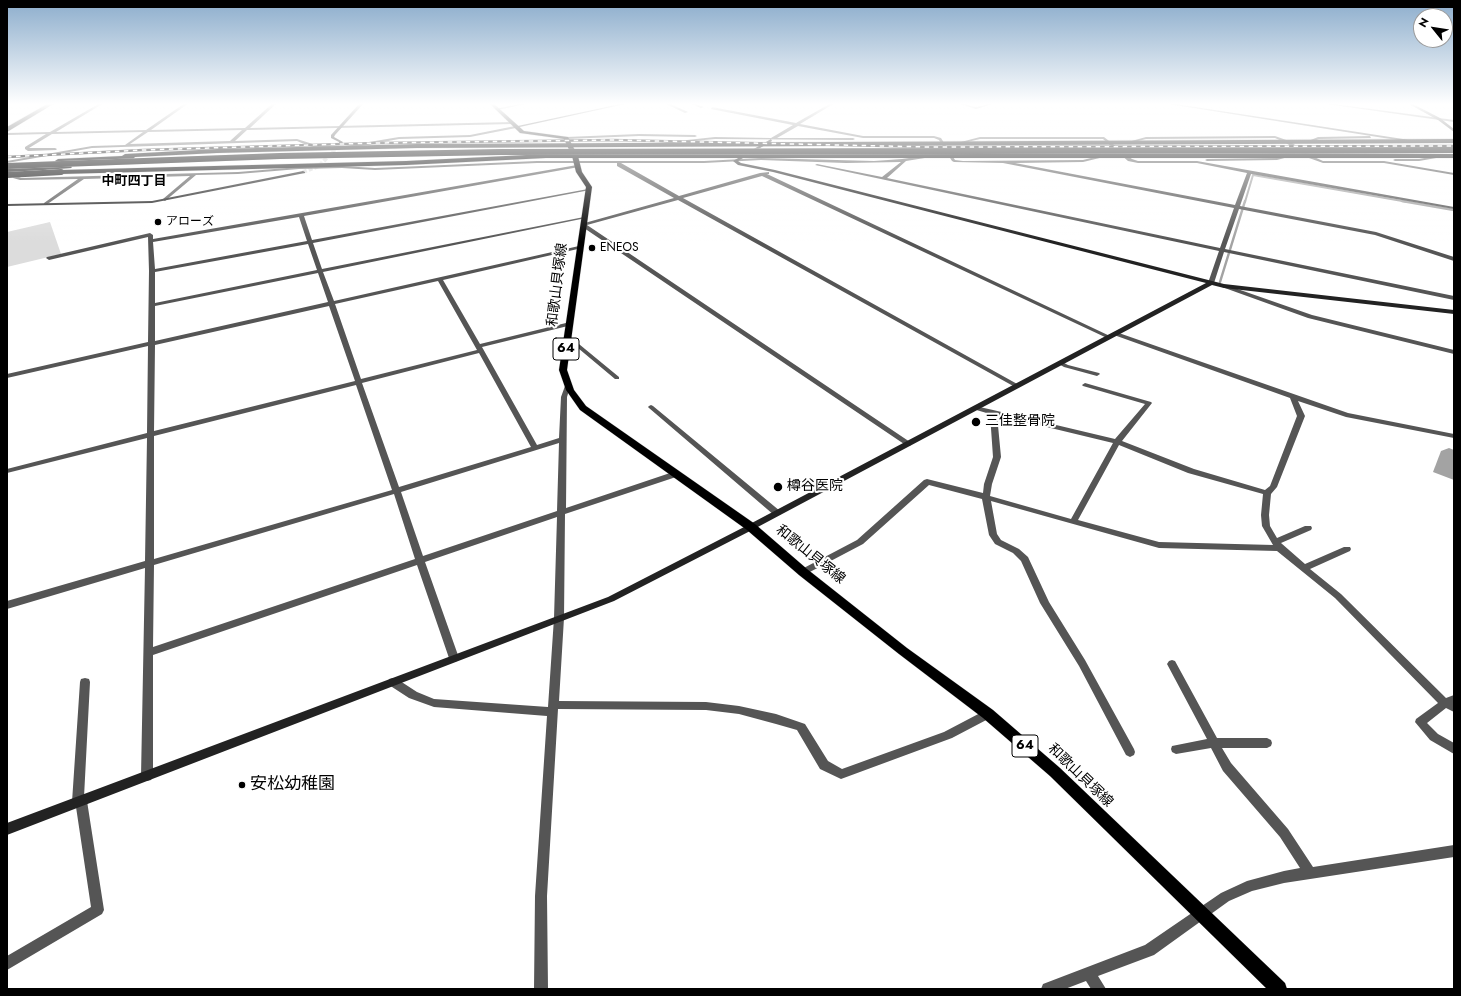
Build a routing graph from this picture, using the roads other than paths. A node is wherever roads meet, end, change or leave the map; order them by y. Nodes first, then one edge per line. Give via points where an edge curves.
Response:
1 (27, 149) edge
2 (43, 149) edge
3 (81, 149) edge
4 (262, 149) edge
5 (434, 149) edge
6 (443, 149) edge
7 (572, 149) edge
8 (598, 149) edge
9 (755, 149) edge
10 (947, 149) edge
11 (1118, 149) edge
12 (1300, 149) edge
13 (1454, 150) edge
14 (633, 153) junction
15 (1454, 154) edge
16 (1106, 155) junction
17 (1124, 155) junction
18 (1291, 155) junction
19 (1308, 155) junction
20 (546, 156) junction
21 (931, 156) junction
22 (951, 156) junction
23 (1441, 156) junction
24 (511, 157) junction
25 (741, 158) junction
26 (137, 159) junction
27 (577, 161) junction
28 (619, 161) junction
29 (904, 161) junction
30 (812, 162) junction
31 (1004, 162) junction
32 (1197, 162) junction
33 (1384, 162) junction
34 (217, 164) junction
35 (449, 166) junction
36 (8, 167) edge
37 (94, 171) junction
38 (773, 171) junction
39 (303, 172) tunnel mouth
40 (1249, 172) junction
41 (195, 174) junction
42 (762, 174) junction
43 (1454, 174) edge
44 (84, 177) junction
45 (20, 179) junction
46 (883, 179) junction
47 (7, 180) edge
48 (588, 190) junction
49 (678, 198) junction
50 (166, 200) junction
51 (46, 204) junction
52 (7, 205) edge
53 (1238, 207) junction
54 (1454, 208) edge
55 (301, 215) junction
56 (583, 222) junction
57 (311, 241) junction
58 (151, 242) junction
59 (579, 248) junction
60 (1223, 250) junction
61 (49, 258) dead end
62 (1454, 259) edge
63 (321, 270) junction
64 (152, 271) junction
65 (440, 279) junction
66 (1211, 282) junction
67 (1248, 291) junction
68 (1454, 298) edge
69 (333, 303) junction
70 (152, 305) junction
71 (1454, 312) edge
72 (570, 324) junction
73 (1112, 336) junction
74 (568, 337) junction
75 (152, 343) junction
76 (480, 349) junction
77 (1454, 352) edge
78 (1060, 363) junction
79 (1097, 374) dead end
80 (7, 376) edge
81 (617, 378) dead end
82 (358, 382) junction
83 (1085, 385) dead end
84 (1016, 386) junction
85 (567, 387) junction
86 (1293, 396) junction
87 (651, 407) dead end
88 (975, 408) junction
89 (993, 412) junction
90 (151, 433) junction
91 (1454, 436) edge
92 (563, 439) junction
93 (1117, 442) junction
94 (907, 444) junction
95 (535, 447) junction
96 (7, 471) edge
97 (676, 474) junction
98 (396, 491) junction
99 (1267, 493) junction
100 (986, 497) junction
101 (777, 512) junction
102 (561, 514) junction
103 (1073, 522) junction
104 (751, 527) junction
105 (1308, 528) dead end
106 (1277, 545) junction
107 (1347, 548) dead end
108 (421, 562) junction
109 (150, 563) junction
110 (1304, 568) junction
111 (803, 572) junction
112 (7, 605) edge
113 (560, 618) junction
114 (149, 652) junction
115 (454, 658) junction
116 (1172, 664) dead end
117 (85, 682) dead end
118 (393, 682) junction
119 (1451, 703) edge
120 (553, 708) junction
121 (988, 714) junction
122 (1268, 742) dead end
123 (1214, 743) junction
124 (1454, 749) edge
125 (1176, 750) dead end
126 (1130, 752) dead end
127 (147, 776) junction
128 (80, 801) junction
129 (7, 829) edge
130 (1454, 851) edge
131 (1310, 873) junction
132 (1200, 915) junction
133 (7, 963) edge
134 (1089, 974) junction
135 (541, 989) edge
136 (1048, 989) edge
137 (1099, 989) edge
138 (1279, 989) edge

1 - 2 street
3 - 36 street
4 - 26 highway
5 - 26 highway via 213,154
6 - 26 highway
7 - 27 main road
8 - 14 highway, bridge
9 - 25 street
10 - 22 street
11 - 17 street
12 - 19 street
13 - 14 highway, bridge
14 - 15 highway
14 - 34 highway via 576,158
14 - 36 highway, bridge via 302,158
15 - 23 highway
16 - 17 highway
16 - 22 highway
16 - 31 street via 1083,161
17 - 18 highway
17 - 32 street via 1138,162
18 - 19 highway
18 - 32 street via 1277,160
19 - 23 highway
19 - 33 street via 1323,162
20 - 24 highway
20 - 27 highway
20 - 35 street via 508,162
21 - 22 highway
21 - 25 highway
21 - 29 street
22 - 31 street via 954,161
23 - 33 street
24 - 26 highway
24 - 37 highway via 406,163
25 - 27 highway
25 - 28 street via 704,162
25 - 30 street via 791,158
25 - 38 street via 735,161
26 - 34 highway
26 - 36 highway
26 - 36 highway via 124,156
27 - 28 street
27 - 35 street
27 - 48 main road
27 - 55 street
28 - 49 street via 620,165
29 - 30 street
29 - 46 street
30 - 46 street
31 - 53 street
32 - 40 street
33 - 43 street
34 - 37 highway
35 - 41 street via 375,169 299,168
36 - 37 highway, bridge via 61,172
36 - 45 street via 15,173 15,177
38 - 42 street
38 - 66 street
39 - 50 street
40 - 53 street
40 - 54 street
41 - 44 street
41 - 50 street
42 - 49 street
42 - 73 street
44 - 45 street
44 - 51 street
45 - 47 street
46 - 60 street
48 - 56 main road, 和歌山貝塚線 / 64
48 - 57 street
49 - 56 street
49 - 84 street
50 - 51 street
51 - 52 street
53 - 60 street
53 - 62 street via 1376,234
55 - 57 street
55 - 58 street
56 - 59 main road, 和歌山貝塚線 / 64
56 - 63 street
56 - 94 street
57 - 63 street
57 - 64 street
58 - 61 street via 150,235
58 - 64 street
59 - 65 street
59 - 72 main road, 和歌山貝塚線 / 64
60 - 66 street
60 - 68 street
63 - 69 street
63 - 70 street
64 - 70 street
65 - 69 street
65 - 76 street
66 - 67 street
66 - 73 street
67 - 71 street
67 - 77 street via 1290,310
69 - 75 street
69 - 82 street
70 - 75 street
72 - 74 main road, 和歌山貝塚線 / 64
72 - 76 street
73 - 78 street
73 - 86 street
74 - 81 street
74 - 85 main road, 和歌山貝塚線 / 64 via 563,370
75 - 80 street
75 - 90 street
76 - 82 street
76 - 95 street
78 - 79 street
78 - 84 street
82 - 90 street
82 - 98 street
83 - 93 street via 1150,403
84 - 88 street
85 - 92 street via 564,397
85 - 97 main road, 和歌山貝塚線 / 64 via 583,408
86 - 91 street via 1359,418
86 - 99 street via 1301,416 1273,487
87 - 101 street
88 - 89 street
88 - 94 street
89 - 93 street
89 - 100 street via 998,457
90 - 96 street
90 - 109 street
92 - 95 street
92 - 102 street
93 - 99 street via 1191,471
93 - 103 street
94 - 101 street
95 - 98 street
97 - 102 street
97 - 104 main road, 和歌山貝塚線 / 64
98 - 108 street
98 - 109 street
99 - 106 street via 1266,526
100 - 103 street
100 - 111 street via 927,482 860,542
100 - 126 street via 993,535 998,542 1025,559 1045,603 1082,663
101 - 104 street
102 - 108 street
102 - 113 street
103 - 106 street via 1159,545
104 - 111 main road, 和歌山貝塚線 / 64
104 - 113 street via 611,599
105 - 106 street
106 - 110 street
107 - 110 street
108 - 114 street
108 - 115 street
109 - 112 street
109 - 114 street
110 - 119 street via 1338,596
111 - 121 main road, 和歌山貝塚線 / 64
113 - 115 street
113 - 120 street
114 - 127 street
115 - 118 street
116 - 123 street
117 - 128 street
118 - 120 street via 413,695 434,703
118 - 127 street
119 - 124 street via 1420,722 1434,736
120 - 121 street via 706,706 739,710 801,727 824,765 841,774 948,735
120 - 135 street via 541,896
121 - 132 main road, 和歌山貝塚線 / 64 via 1055,772
122 - 123 street
123 - 125 street
123 - 131 street via 1227,767 1284,833
127 - 128 street
128 - 129 street
128 - 133 street via 98,910
130 - 131 street
131 - 132 street via 1251,885 1225,897
132 - 134 street via 1149,950
132 - 138 main road, 和歌山貝塚線 / 64
134 - 136 street
134 - 137 street

